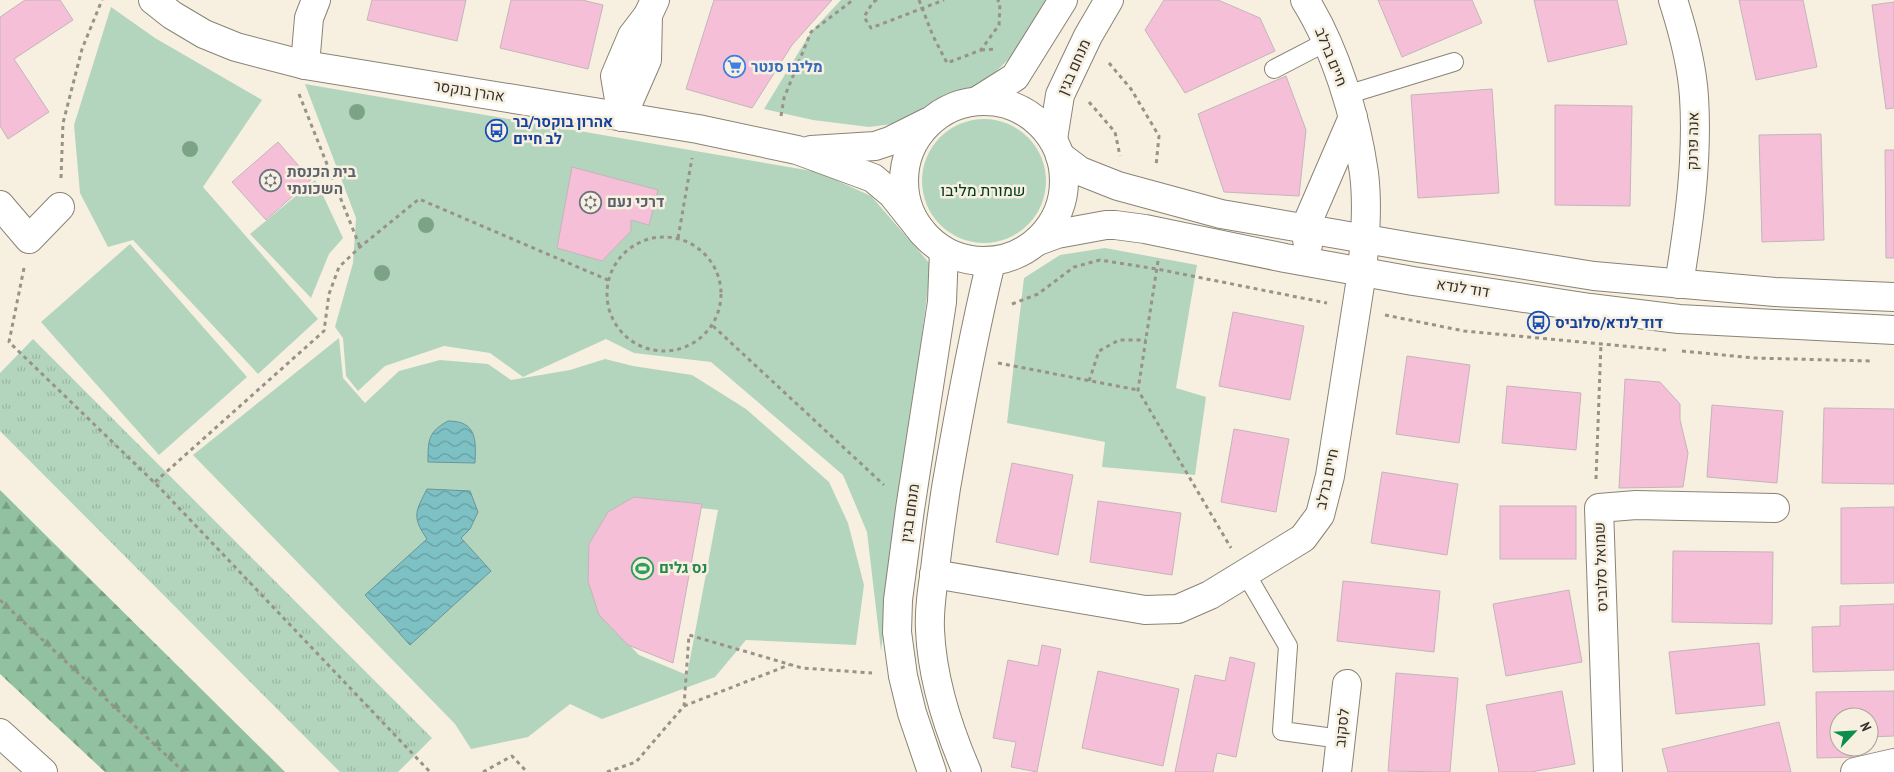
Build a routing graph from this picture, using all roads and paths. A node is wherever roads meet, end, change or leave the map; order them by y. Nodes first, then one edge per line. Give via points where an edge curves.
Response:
1 (102, 0) edge
2 (153, 0) edge
3 (316, 0) edge
4 (853, 0) edge
5 (877, 0) edge
6 (919, 0) edge
7 (944, 0) edge
8 (997, 0) edge
9 (1063, 0) edge
10 (1109, 0) edge
11 (1305, 0) edge
12 (1673, 0) edge
13 (653, 4) edge
14 (922, 8) junction
15 (1088, 36) junction
16 (1326, 42) junction
17 (1003, 48) dead end
18 (981, 50) junction
19 (1454, 62) dead end
20 (295, 63) junction
21 (1274, 69) dead end
22 (784, 98) dead end
23 (978, 101) junction
24 (1349, 106) junction
25 (622, 117) junction
26 (932, 120) junction
27 (698, 129) junction
28 (1056, 148) junction
29 (797, 150) junction
30 (1153, 196) junction
31 (0, 205) edge
32 (60, 207) joint
33 (1305, 228) junction
34 (1162, 233) junction
35 (923, 234) junction
36 (678, 238) junction
37 (1366, 239) junction
38 (29, 240) junction
39 (1038, 241) junction
40 (360, 247) junction
41 (944, 252) junction
42 (1100, 260) dead end
43 (991, 262) junction
44 (1311, 263) junction
45 (1362, 272) junction
46 (608, 280) junction
47 (1679, 284) junction
48 (1894, 298) edge
49 (1004, 307) dead end
50 (1603, 310) junction
51 (713, 326) junction
52 (1894, 330) edge
53 (1146, 340) junction
54 (998, 354) dead end
55 (1089, 381) junction
56 (1138, 390) junction
57 (155, 482) junction
58 (1599, 508) junction
59 (1776, 508) dead end
60 (910, 509) junction
61 (934, 574) junction
62 (1246, 574) junction
63 (0, 600) edge
64 (789, 664) junction
65 (903, 676) junction
66 (1346, 684) dead end
67 (684, 706) junction
68 (0, 733) edge
69 (1341, 739) junction
70 (1894, 763) edge
71 (43, 772) edge
72 (184, 772) edge
73 (430, 772) edge
74 (483, 772) edge
75 (527, 772) edge
76 (607, 772) edge
77 (932, 772) edge
78 (967, 772) edge
79 (1337, 772) edge
80 (1608, 772) edge
81 (1855, 772) edge

1 - 32 path via 82,49 63,123
2 - 20 street, אהרן בוקסר via 204,34 236,47
3 - 20 street
4 - 22 path via 812,32
5 - 14 path via 864,17 871,28
6 - 14 path
7 - 14 path
8 - 18 path via 1000,2 999,25
9 - 23 street via 1015,77
10 - 15 street, מנחם בגין
11 - 16 street, חיים ברלב
12 - 47 street, אנה פרנק via 1685,38 1694,97 1694,160
13 - 25 street via 632,36 616,76
14 - 18 path via 947,63
15 - 28 street, מנחם בגין via 1060,95
15 - 30 path via 1131,90 1159,136
16 - 21 lane
16 - 24 street, חיים ברלב
17 - 18 path
19 - 24 lane
20 - 25 street, אהרן בוקסר
20 - 40 path
23 - 26 street via 947,110
23 - 28 street via 1000,102 1021,110 1039,122
24 - 33 street
24 - 37 street, חיים ברלב via 1364,174
25 - 27 street, אהרן בוקסר
26 - 29 street, אהרן בוקסר via 875,146
26 - 35 street via 915,140 906,163 904,188 910,212
27 - 29 street, אהרן בוקסר
27 - 36 path
28 - 30 street via 1080,171
28 - 39 street via 1065,179 1062,202 1053,223
29 - 35 street, אהרן בוקסר via 873,178 892,194
30 - 33 street via 1220,214
31 - 38 street
32 - 38 street
33 - 37 street
33 - 44 street
34 - 39 street, דוד לנדא via 1106,224
34 - 44 street, דוד לנדא
34 - 53 path
35 - 41 street
36 - 46 path via 660,236 627,250 615,264
36 - 51 path via 695,246 717,273 722,291 720,309
37 - 45 street, חיים ברלב
37 - 47 street via 1594,276
38 - 57 path via 9,342
39 - 43 street via 1015,256
40 - 46 path via 419,199
40 - 57 path via 339,267 329,294 324,332
41 - 43 street via 967,260
41 - 60 street, מנחם בגין via 942,302
42 - 49 path via 1074,267 1038,294
43 - 61 street, מנחם בגין via 961,396
44 - 45 street, דוד לנדא
45 - 50 street, דוד לנדא
45 - 62 street, חיים ברלב via 1330,476 1320,515 1303,538
46 - 51 path via 610,316 633,343 650,350 668,352 685,348 701,339
47 - 48 street
50 - 52 street, דוד לנדא via 1679,319
50 - 58 path via 1595,493
51 - 60 path
53 - 55 path via 1119,340 1099,351
53 - 56 path
54 - 55 path via 997,363
55 - 56 path
56 - 62 path
57 - 73 path
58 - 59 street, שמואל סלוביס via 1636,505
58 - 80 street, שמואל סלוביס
60 - 65 street, מנחם בגין via 898,600
61 - 62 street, חיים ברלב via 1145,610 1178,609
61 - 78 street, מנחם בגין via 930,630 934,670
62 - 69 lane via 1288,646 1282,731
63 - 72 path
64 - 65 path via 802,668
64 - 67 path
64 - 67 path via 689,635
65 - 77 street, מנחם בגין
66 - 69 street, לסקוב
67 - 76 path via 636,762
68 - 71 street
69 - 79 street, לסקוב
70 - 81 street
74 - 75 path via 512,756

